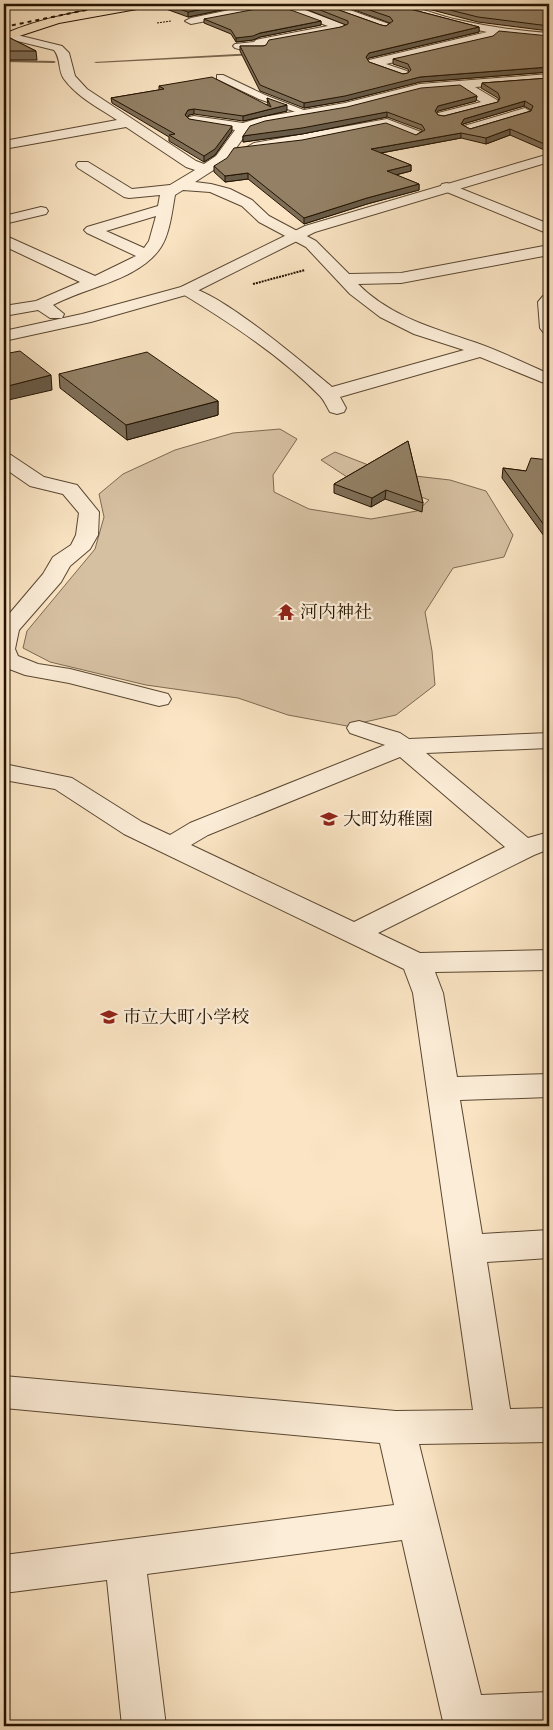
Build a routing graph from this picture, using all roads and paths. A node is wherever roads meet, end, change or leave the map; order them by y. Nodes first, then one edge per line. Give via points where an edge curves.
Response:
1 (148, 4) edge
2 (274, 4) edge
3 (280, 4) edge
4 (323, 4) edge
5 (392, 4) edge
6 (421, 4) edge
7 (294, 9) junction
8 (443, 11) edge
9 (224, 15) junction
10 (191, 21) edge
11 (240, 21) edge
12 (36, 26) joint
13 (385, 26) edge
14 (495, 32) junction
15 (6, 33) edge
16 (549, 36) edge
17 (238, 46) edge
18 (403, 74) edge
19 (220, 78) dead end
20 (549, 78) edge
21 (463, 85) junction
22 (461, 112) junction
23 (525, 112) edge
24 (310, 114) junction
25 (443, 116) edge
26 (194, 120) edge
27 (129, 122) junction
28 (491, 122) junction
29 (244, 127) junction
30 (465, 130) edge
31 (416, 135) edge
32 (4, 145) edge
33 (230, 148) junction
34 (549, 158) edge
35 (83, 165) dead end
36 (206, 169) junction
37 (178, 187) junction
38 (448, 187) junction
39 (165, 209) junction
40 (41, 211) dead end
41 (4, 219) edge
42 (549, 229) edge
43 (297, 235) junction
44 (4, 240) edge
45 (549, 250) edge
46 (145, 254) junction
47 (310, 269) dead end
48 (208, 278) junction
49 (345, 279) junction
50 (94, 282) junction
51 (193, 294) junction
52 (549, 300) edge
53 (41, 305) junction
54 (4, 311) edge
55 (56, 314) junction
56 (4, 325) edge
57 (549, 328) edge
58 (4, 336) edge
59 (480, 351) junction
60 (549, 380) edge
61 (4, 459) edge
62 (5, 640) edge
63 (159, 699) dead end
64 (358, 728) dead end
65 (549, 740) edge
66 (403, 747) junction
67 (4, 772) edge
68 (536, 844) edge
69 (171, 846) junction
70 (357, 935) junction
71 (549, 960) edge
72 (416, 963) junction
73 (549, 1085) edge
74 (443, 1089) junction
75 (549, 1244) edge
76 (467, 1249) junction
77 (4, 1392) edge
78 (549, 1424) edge
79 (494, 1426) junction
80 (396, 1428) junction
81 (418, 1520) junction
82 (125, 1558) junction
83 (4, 1574) edge
84 (549, 1714) edge
85 (465, 1722) edge
86 (144, 1726) edge

1 - 12 main road via 83,13
2 - 9 street
3 - 7 street
4 - 7 street
4 - 13 street
5 - 14 street
6 - 8 street
7 - 17 street via 341,27 260,42 262,46
9 - 10 street
9 - 11 street
12 - 15 street via 16,27
14 - 16 street
14 - 18 street via 488,37 373,63
15 - 27 street via 58,48 69,77 83,92
19 - 24 lane
20 - 21 street
21 - 22 street via 492,103
21 - 24 street via 400,92
22 - 25 street
22 - 28 street
23 - 28 street
24 - 29 street
26 - 29 street
27 - 32 street
27 - 36 street via 191,164
28 - 30 street
29 - 33 street
31 - 33 street via 387,123 293,141
33 - 36 street
34 - 38 street
35 - 37 street via 129,194
36 - 37 street
37 - 39 street via 168,194
37 - 43 street via 225,192 247,203 275,226
38 - 42 street
38 - 43 street
39 - 46 street via 154,246
39 - 46 street via 92,230
40 - 41 street
43 - 48 street
43 - 49 street via 311,244
44 - 50 street
45 - 49 street via 419,275
46 - 50 street via 138,261
47 - 51 path
48 - 51 street
48 - 55 street
49 - 59 street via 386,313 420,330
50 - 53 street via 54,296
51 - 58 street
51 - 59 street via 240,322 333,401
52 - 57 street via 546,302
53 - 54 street
53 - 55 street
55 - 56 street
59 - 60 street
61 - 62 street via 37,482 70,489 88,512 87,535 79,549 61,562
62 - 63 street via 9,662
64 - 66 street via 391,738
65 - 66 street
66 - 68 street
66 - 69 street via 199,829
67 - 69 street via 63,784 133,828
68 - 70 street via 368,926
69 - 70 street
70 - 72 street
71 - 72 street
72 - 74 street via 428,993
73 - 74 street
74 - 76 street
75 - 76 street
76 - 79 street
77 - 80 street
78 - 79 street
79 - 80 street
80 - 81 street
81 - 82 street
81 - 85 street
82 - 83 street
82 - 86 street
84 - 85 street

